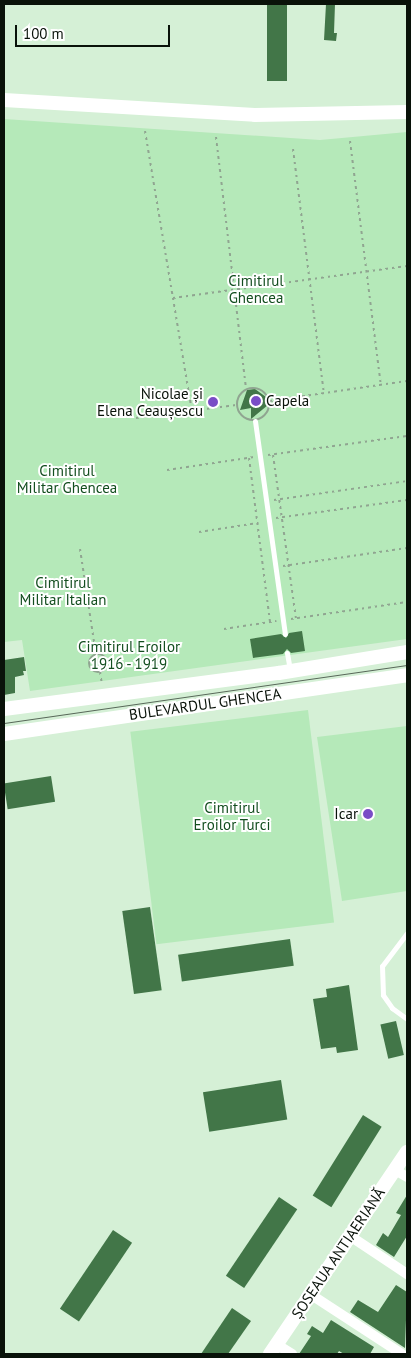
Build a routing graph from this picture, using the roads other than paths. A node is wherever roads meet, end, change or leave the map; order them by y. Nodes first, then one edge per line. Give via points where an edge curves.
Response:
1 (4, 100) edge
2 (407, 112) edge
3 (255, 421) road end
4 (285, 634) dead end
5 (407, 652) edge
6 (287, 653) dead end
7 (290, 670) junction
8 (407, 675) edge
9 (293, 691) junction
10 (4, 709) edge
11 (4, 734) edge
12 (407, 933) edge
13 (407, 1019) edge
14 (407, 1152) edge
15 (395, 1170) junction
16 (407, 1177) edge
17 (350, 1236) junction
18 (407, 1274) edge
19 (310, 1294) junction
20 (273, 1349) edge
21 (292, 1354) edge
22 (402, 1354) edge

1 - 2 main road via 256,115
3 - 4 lane
5 - 7 main road, BULEVARDUL GHENCEA
6 - 7 lane
7 - 9 main road
7 - 10 main road, BULEVARDUL GHENCEA
8 - 9 main road, BULEVARDUL GHENCEA
9 - 11 main road, BULEVARDUL GHENCEA
12 - 13 lane via 382,966 383,995 392,1008
14 - 15 main road, ȘOSEAUA ANTIAERIANĂ
15 - 16 street
15 - 17 main road, ȘOSEAUA ANTIAERIANĂ
17 - 18 street
17 - 19 main road, ȘOSEAUA ANTIAERIANĂ
19 - 20 main road, ȘOSEAUA ANTIAERIANĂ
19 - 22 street
20 - 21 street

